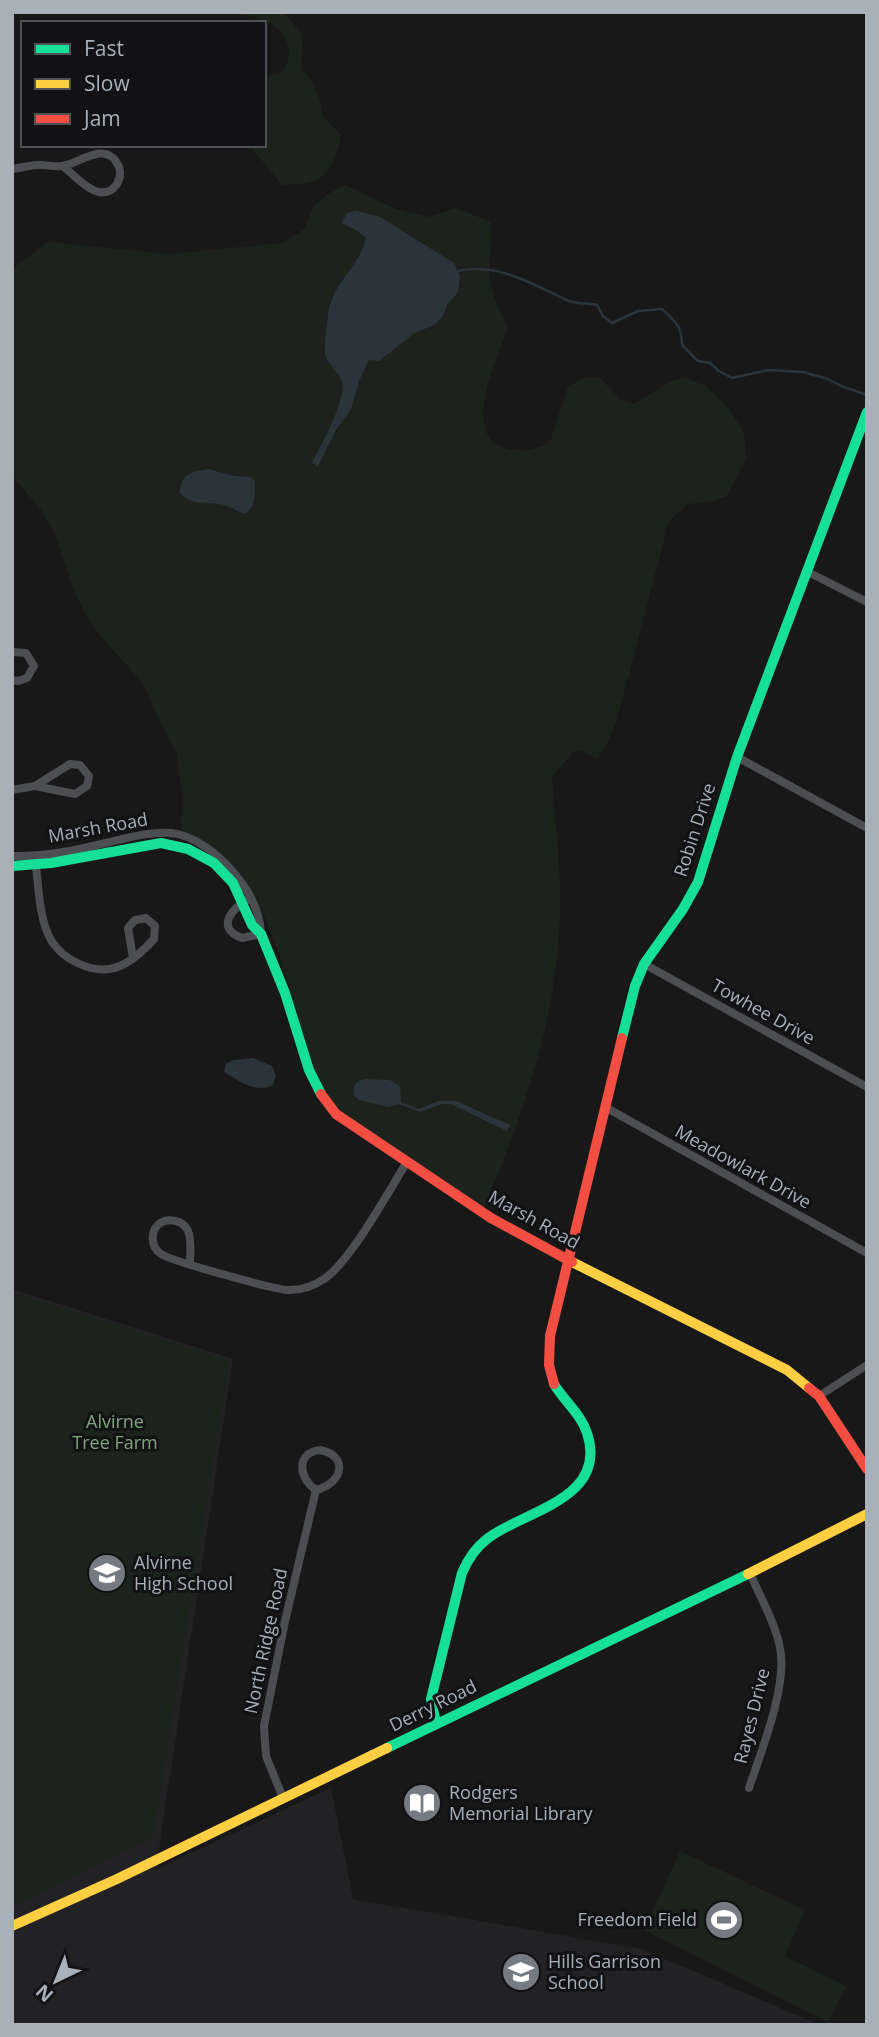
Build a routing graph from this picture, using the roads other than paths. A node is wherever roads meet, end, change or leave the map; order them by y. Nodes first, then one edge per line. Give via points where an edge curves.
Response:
1 (63, 166) junction
2 (12, 169) edge
3 (867, 412) edge
4 (806, 571) junction
5 (867, 602) edge
6 (12, 652) edge
7 (12, 680) edge
8 (737, 757) junction
9 (34, 786) junction
10 (12, 790) edge
11 (867, 828) edge
12 (12, 856) edge
13 (36, 861) junction
14 (12, 866) edge
15 (246, 900) junction
16 (261, 934) junction
17 (133, 958) junction
18 (644, 964) junction
19 (867, 1087) edge
20 (605, 1107) junction
21 (407, 1163) junction
22 (867, 1253) edge
23 (568, 1259) junction
24 (190, 1263) junction
25 (867, 1365) edge
26 (819, 1396) junction
27 (867, 1469) edge
28 (316, 1490) junction
29 (867, 1514) edge
30 (750, 1573) junction
31 (436, 1724) junction
32 (749, 1788) dead end
33 (282, 1798) junction
34 (12, 1926) edge

1 - 1 street via 100,153 117,162 120,174 116,185 99,192
1 - 2 street
3 - 4 street, Robin Drive
4 - 5 street
4 - 8 street, Robin Drive
6 - 7 street via 26,653 34,666 27,678
8 - 11 street
8 - 18 street, Robin Drive via 698,882
9 - 9 street via 75,794 87,786 89,776 80,765 70,764
9 - 10 street
12 - 13 street, Marsh Road
13 - 14 street, Marsh Road
13 - 15 street, Marsh Road via 143,845 175,845 199,854 224,872
13 - 17 street via 46,927 61,952 79,964 100,968 120,966
15 - 16 street, Marsh Road via 252,925
15 - 16 street via 228,918 229,929 243,938
16 - 21 street, Marsh Road via 322,1097 336,1114
17 - 17 street via 156,935 154,924 146,918 135,920 128,928
18 - 19 street, Towhee Drive
18 - 20 street, Robin Drive
20 - 22 street, Meadowlark Drive
20 - 23 street, Robin Drive
21 - 23 street, Marsh Road via 491,1218
21 - 24 street via 340,1265 312,1286 280,1290
23 - 26 street, Marsh Road via 787,1370
23 - 31 street, Robin Drive via 550,1336 549,1363 556,1387 587,1435 590,1462 571,1494 491,1533 470,1554 431,1699
24 - 24 street via 164,1256 155,1248 154,1231 162,1222 174,1220 184,1226 190,1237
25 - 26 street
26 - 27 street, Marsh Road
28 - 28 street via 334,1481 339,1471 337,1460 326,1451 308,1454 301,1465 303,1477
28 - 33 street, North Ridge Road via 264,1726 266,1756
29 - 30 street, Derry Road
30 - 31 street, Derry Road
30 - 32 street, Rayes Drive via 777,1636 781,1665
31 - 33 street, Derry Road
33 - 34 street, Derry Road

